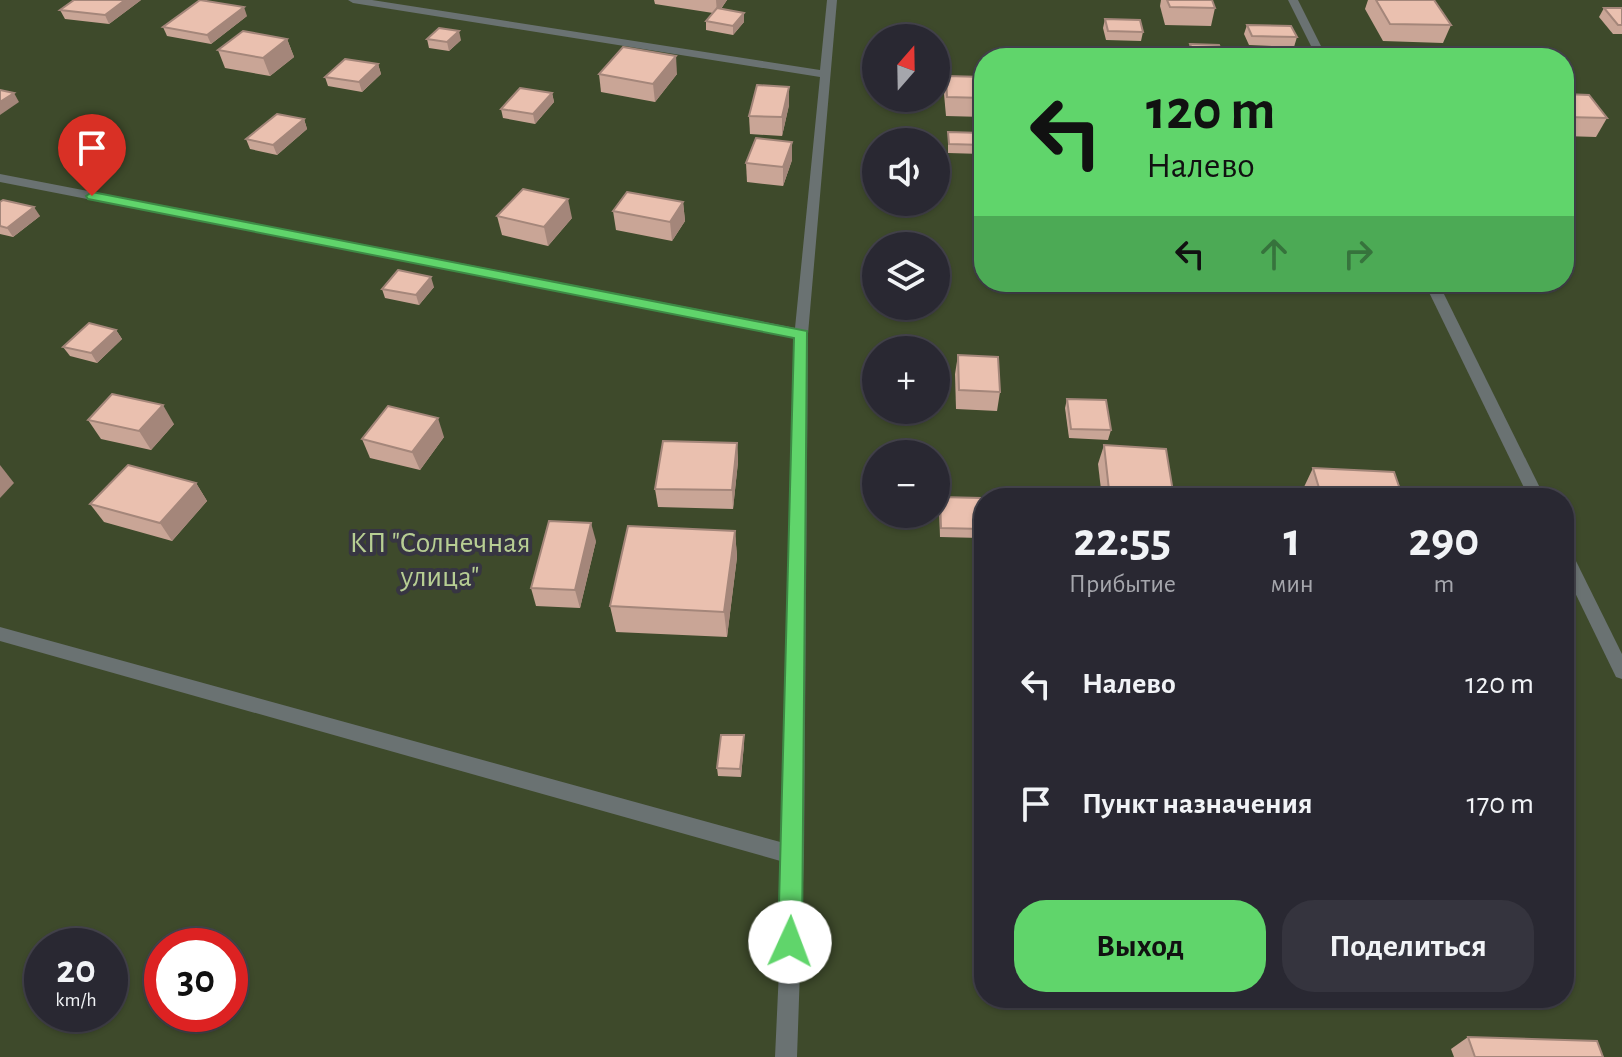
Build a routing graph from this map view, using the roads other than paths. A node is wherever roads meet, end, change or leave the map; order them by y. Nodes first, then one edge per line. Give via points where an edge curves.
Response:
1 (353, 0) edge
2 (832, 0) edge
3 (1293, 0) edge
4 (1317, 48) edge
5 (823, 74) junction
6 (0, 178) edge
7 (1436, 292) edge
8 (801, 334) junction
9 (1532, 488) edge
10 (1574, 574) edge
11 (0, 634) edge
12 (1622, 672) edge
13 (794, 855) junction
14 (786, 1057) edge

1 - 5 street
2 - 5 street
3 - 4 street
5 - 8 street
6 - 8 street
7 - 9 street
8 - 13 street
10 - 12 street
11 - 13 street
13 - 14 street

